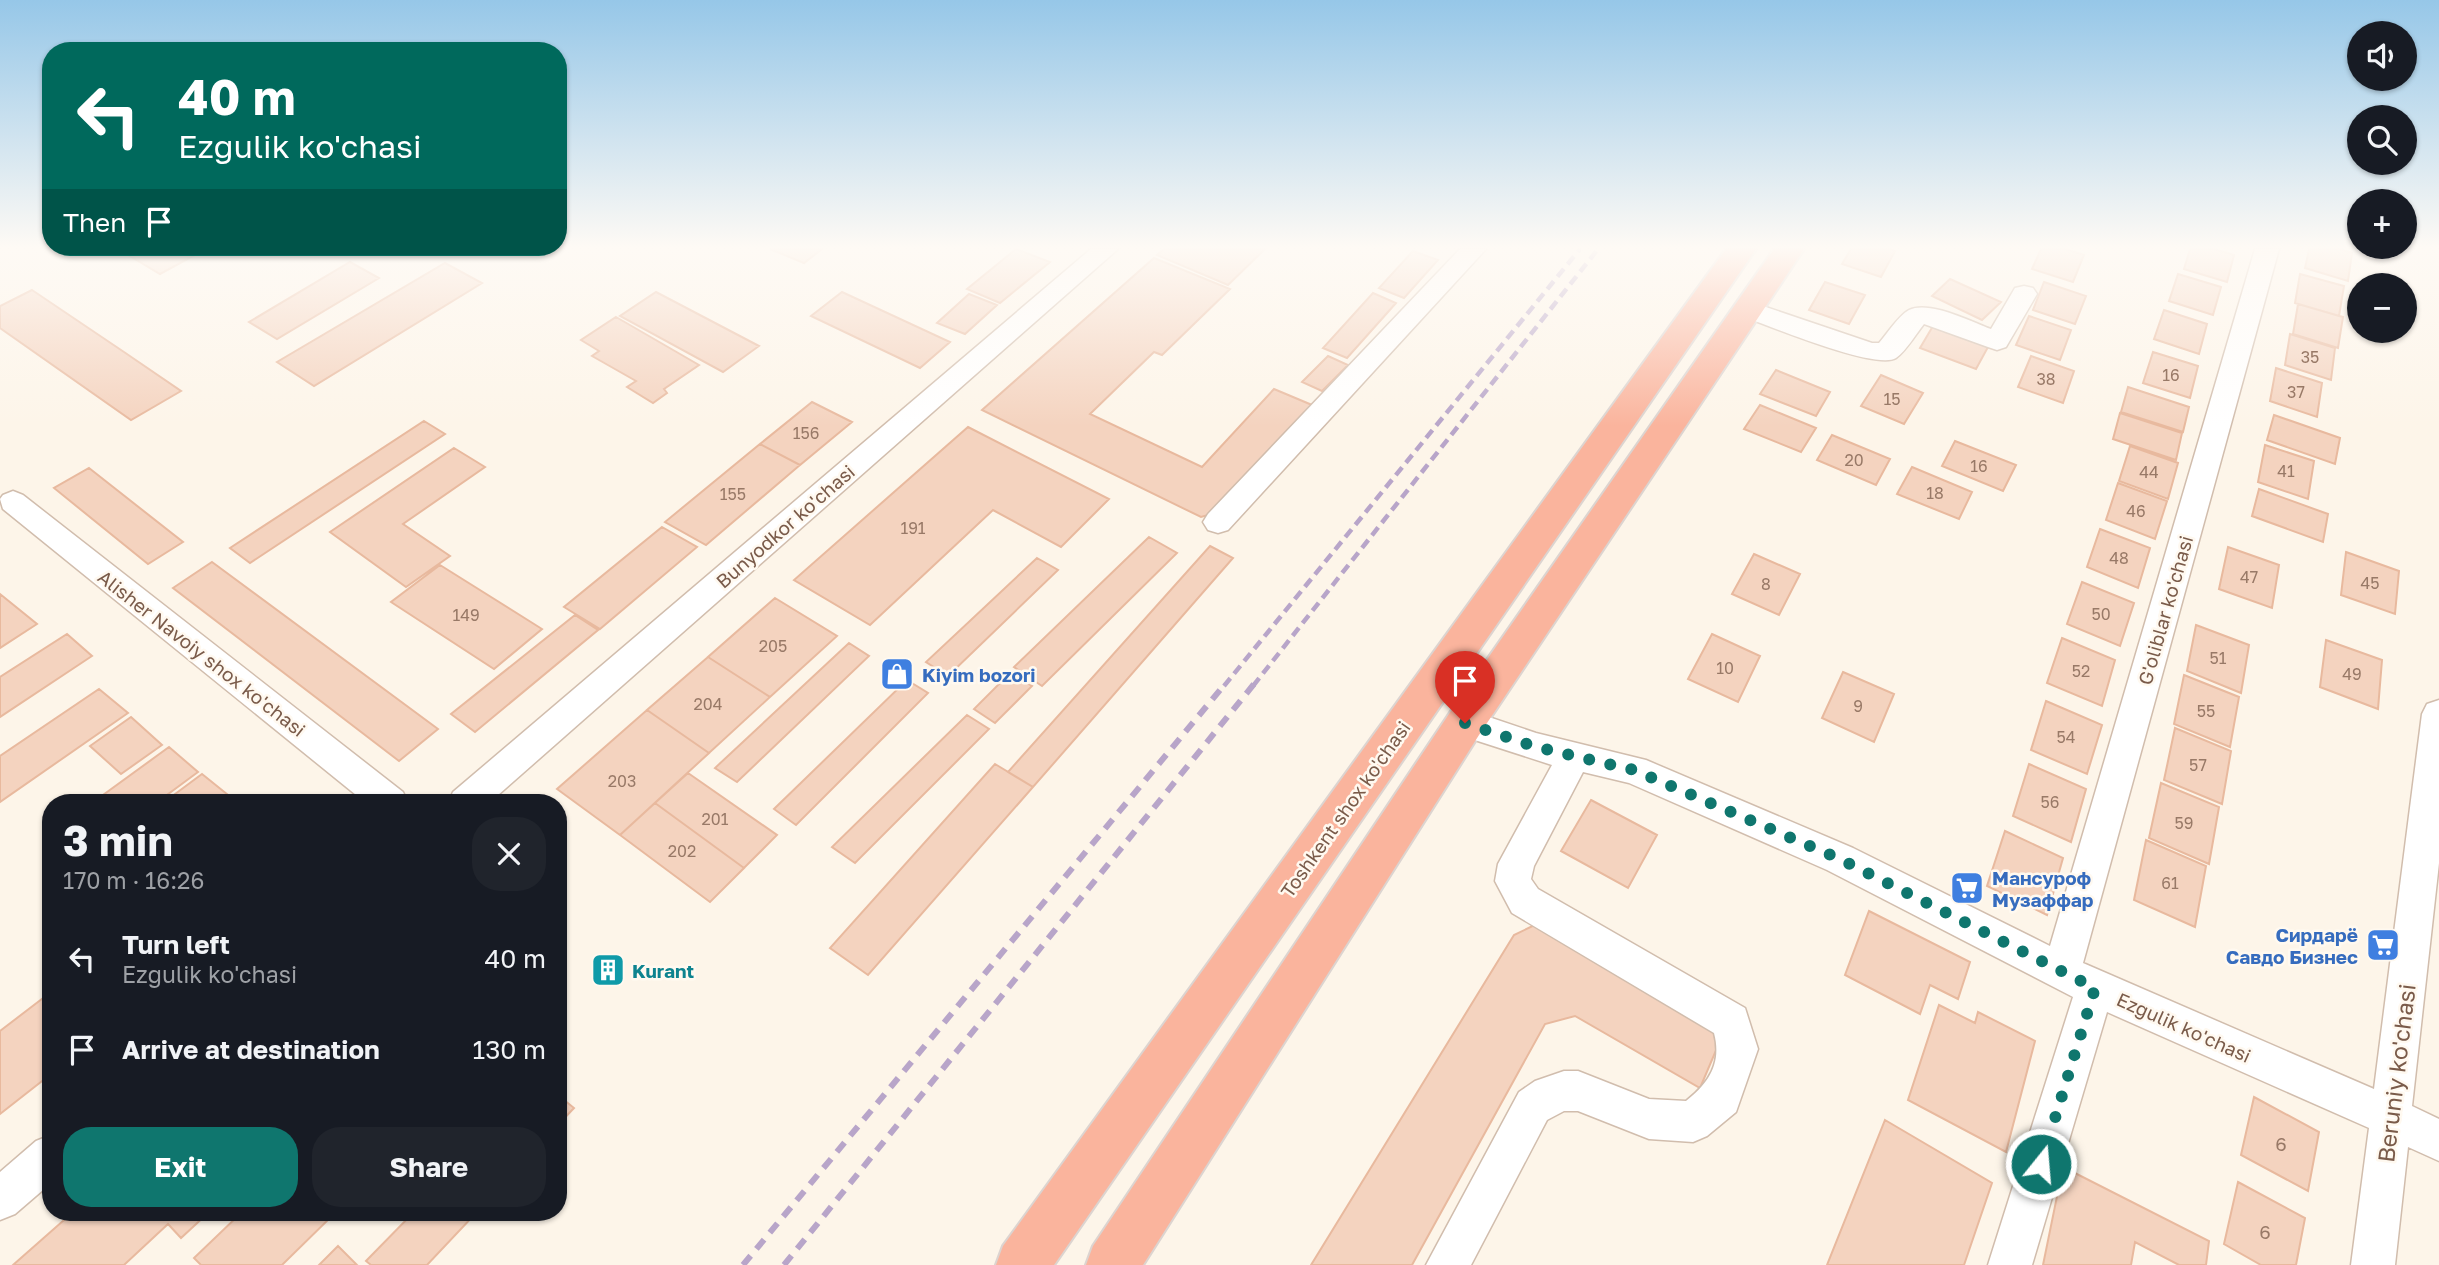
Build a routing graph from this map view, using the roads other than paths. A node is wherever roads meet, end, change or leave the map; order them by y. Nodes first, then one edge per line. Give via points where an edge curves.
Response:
1 (1038, 308) edge
2 (1419, 308) edge
3 (1699, 308) edge
4 (2016, 308) edge
5 (2252, 308) edge
6 (1748, 309) joint
7 (13, 502) dead end
8 (1218, 522) dead end
9 (2439, 714) edge
10 (1465, 723) junction
11 (1574, 756) junction
12 (380, 794) edge
13 (475, 794) edge
14 (2432, 828) edge
15 (2078, 979) junction
16 (2392, 1117) junction
17 (2439, 1141) edge
18 (42, 1164) edge
19 (0, 1199) edge
20 (1022, 1265) edge
21 (1112, 1265) edge
22 (1448, 1265) edge
23 (2010, 1265) edge
24 (2373, 1265) edge

1 - 13 street, Bunyodkor ko'chasi
2 - 8 street
3 - 20 highway, Toshkent shox ko'chasi
4 - 6 street via 1997,341 1931,316 1917,316 1886,352 1870,352
5 - 15 street, G'oliblar ko'chasi
6 - 10 highway
7 - 12 street, Alisher Navoiy shox ko'chasi
9 - 14 street, Beruniy ko'chasi
10 - 11 street, Ezgulik ko'chasi
10 - 21 highway
11 - 15 street, Ezgulik ko'chasi via 1634,770 1840,859
11 - 22 street via 1516,864 1513,881 1525,901 1731,1021 1738,1049 1722,1098 1693,1122 1648,1119 1598,1096 1565,1089 1549,1093 1533,1106
14 - 16 street, Beruniy ko'chasi
15 - 16 street, Ezgulik ko'chasi
15 - 23 street, G'oliblar ko'chasi
16 - 17 street, Ezgulik ko'chasi
16 - 24 street, Beruniy ko'chasi
18 - 19 street

